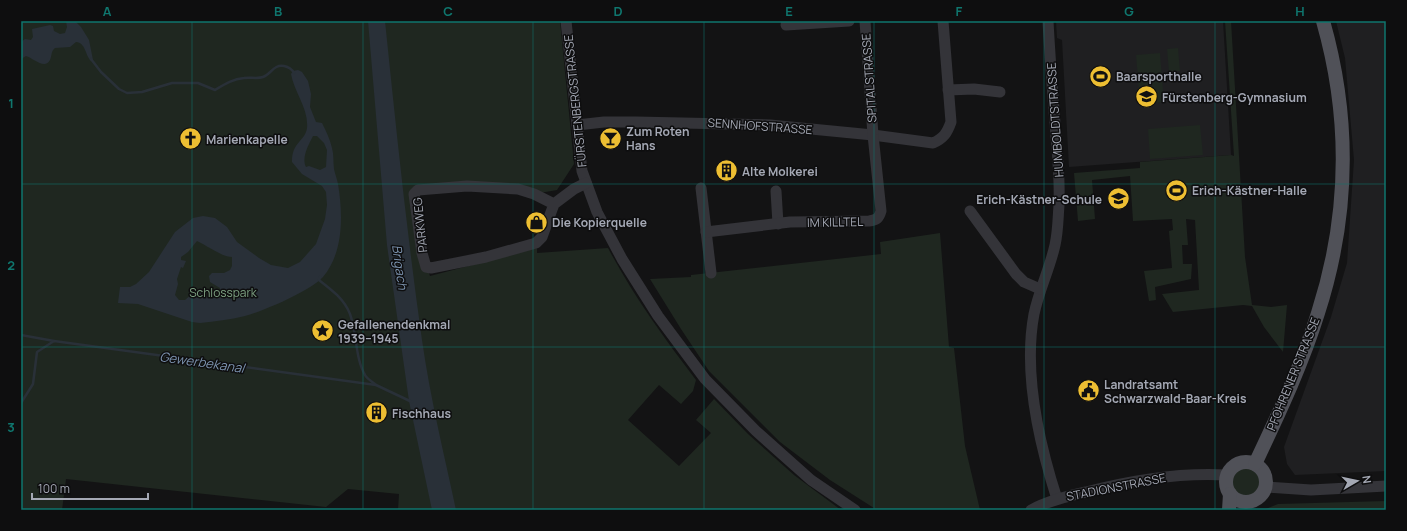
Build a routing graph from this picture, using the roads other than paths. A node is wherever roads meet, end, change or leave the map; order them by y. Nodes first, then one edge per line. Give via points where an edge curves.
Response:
1 (566, 21) edge
2 (849, 21) edge
3 (865, 21) edge
4 (943, 21) edge
5 (1048, 21) edge
6 (1323, 21) edge
7 (786, 25) dead end
8 (948, 90) junction
9 (1000, 92) dead end
10 (577, 125) junction
11 (873, 135) junction
12 (586, 183) junction
13 (702, 188) dead end
14 (776, 191) dead end
15 (554, 204) junction
16 (970, 211) dead end
17 (778, 224) junction
18 (706, 232) junction
19 (711, 273) dead end
20 (1040, 289) junction
21 (1255, 464) junction
22 (1228, 475) junction
23 (1386, 486) edge
24 (1266, 487) junction
25 (1230, 494) junction
26 (1057, 499) junction
27 (1252, 501) junction
28 (855, 510) edge
29 (1031, 510) edge
30 (1229, 510) edge
31 (1241, 510) edge

1 - 10 street, FÜRSTENBERGSTRASSE
2 - 7 street
3 - 11 street, SPITALSTRASSE
4 - 8 street
5 - 20 street, HUMBOLDTSTRASSE via 1059,204 1055,244
6 - 21 main road, PFOHRENER STRASSE via 1335,70 1341,114 1343,183 1339,222 1332,261 1304,354
8 - 9 street
8 - 11 street, SENNHOFSTRASSE via 951,122 942,139 933,143
10 - 11 street, SENNHOFSTRASSE via 604,122 695,122 770,125
10 - 12 street, FÜRSTENBERGSTRASSE via 582,171
11 - 17 street, IM KILLTEL via 881,211 875,221
12 - 15 street
12 - 28 street, FÜRSTENBERGSTRASSE via 597,212 622,259 658,316 705,379 756,431 811,480
13 - 18 street
14 - 17 street
15 - 15 street, PARKWEG via 518,188 467,186 418,190 414,194 426,267 479,258 536,244 542,237
16 - 20 street via 1016,274 1024,282
17 - 18 street, IM KILLTEL
18 - 19 street
20 - 26 street, HUMBOLDTSTRASSE via 1032,330 1032,379 1039,432
21 - 22 main road via 1249,462 1236,465
21 - 24 main road via 1264,473
22 - 25 main road via 1226,481
22 - 26 street, STADIONSTRASSE via 1155,477
23 - 24 street via 1311,490
24 - 27 main road via 1259,497
25 - 27 main road via 1240,501
25 - 30 main road
26 - 29 street, STADIONSTRASSE
27 - 31 main road

